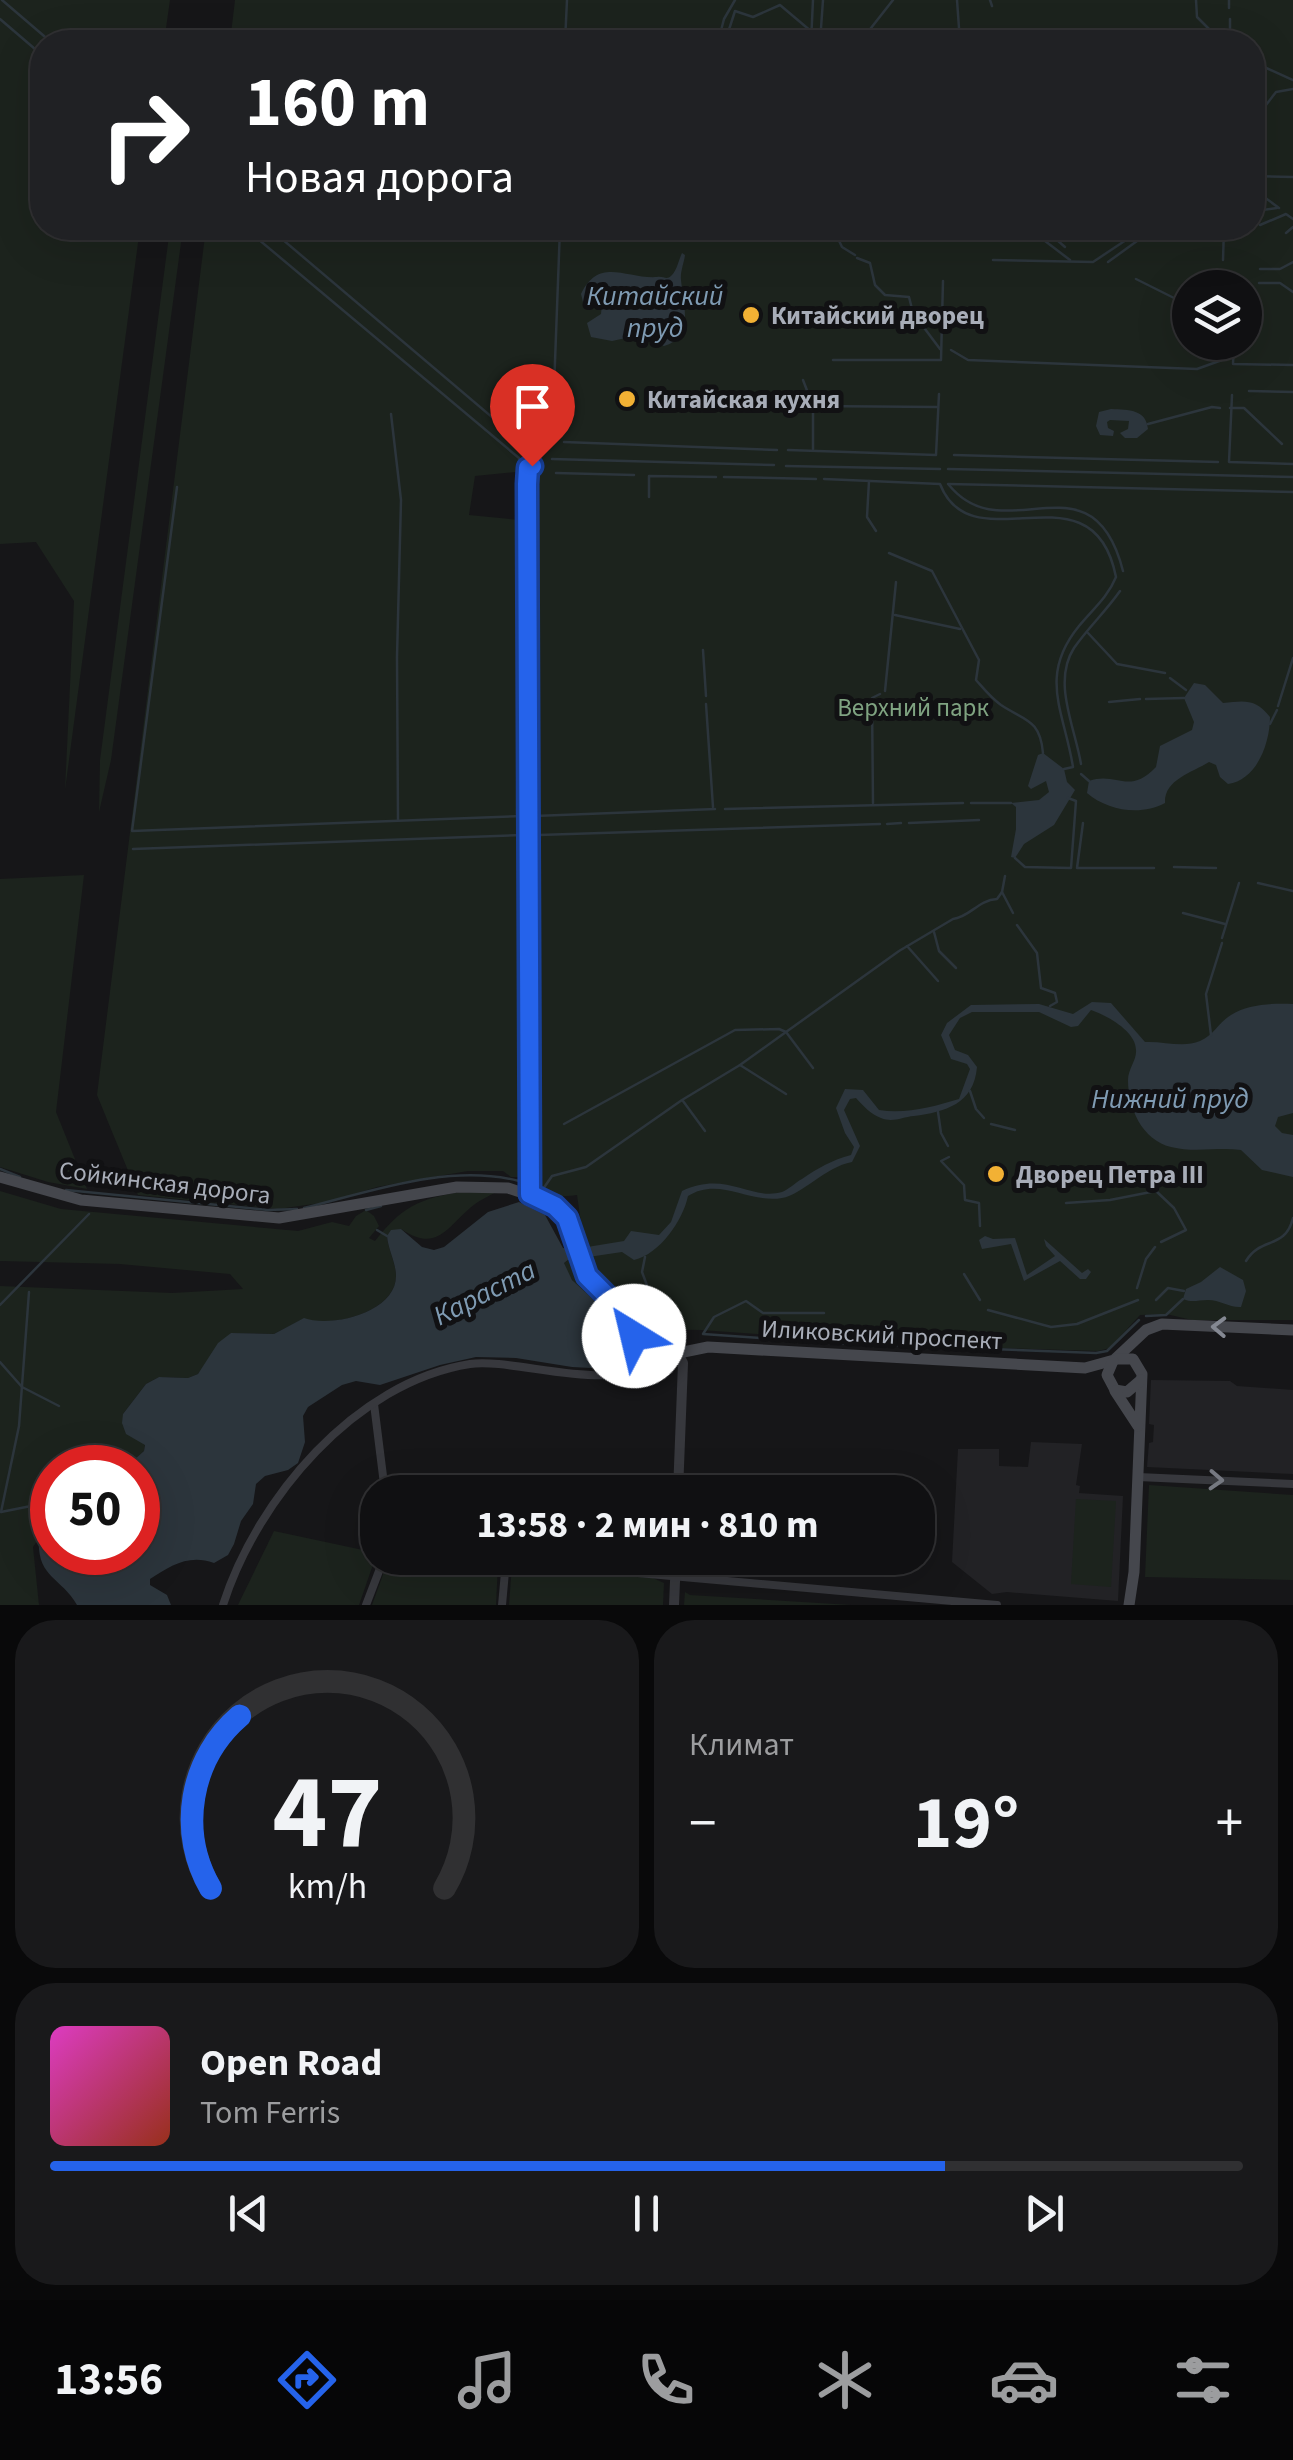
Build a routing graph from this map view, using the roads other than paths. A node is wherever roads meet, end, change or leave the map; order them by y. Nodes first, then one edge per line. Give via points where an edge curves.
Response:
1 (532, 466) dead end
2 (0, 1178) edge
3 (530, 1194) junction
4 (1293, 1330) edge
5 (678, 1354) junction
6 (655, 1356) junction
7 (1115, 1360) junction
8 (1085, 1368) junction
9 (1142, 1377) junction
10 (1114, 1389) junction
11 (374, 1404) junction
12 (1140, 1434) junction
13 (383, 1475) edge
14 (679, 1475) edge
15 (1138, 1477) junction
16 (1293, 1484) edge
17 (377, 1575) edge
18 (505, 1575) edge
19 (664, 1575) edge
20 (675, 1576) junction
21 (223, 1605) edge
22 (366, 1605) edge
23 (502, 1605) edge
24 (674, 1605) edge
25 (996, 1605) edge
26 (1129, 1605) edge

1 - 3 street
2 - 3 main road, Сойкинская дорога via 81,1200 266,1218 471,1185
3 - 6 main road, Сойкинская дорога via 562,1212 587,1276
4 -> 7 main road, Иликовский проспект via 1162,1324
5 - 6 main road, Иликовский проспект
5 - 8 main road, Иликовский проспект via 708,1348
5 - 14 street
6 - 11 street via 610,1376 474,1364 428,1375
7 - 8 main road, Иликовский проспект
7 - 9 main road via 1133,1359
7 - 10 main road via 1106,1375
8 - 10 main road
9 - 10 main road via 1127,1392
9 - 12 main road
10 - 12 main road
11 - 13 street
11 - 21 street via 274,1502
12 - 15 main road
15 -> 16 street
15 - 26 main road
17 - 22 street
18 - 23 street
19 - 20 street
20 - 24 street
20 - 25 street

